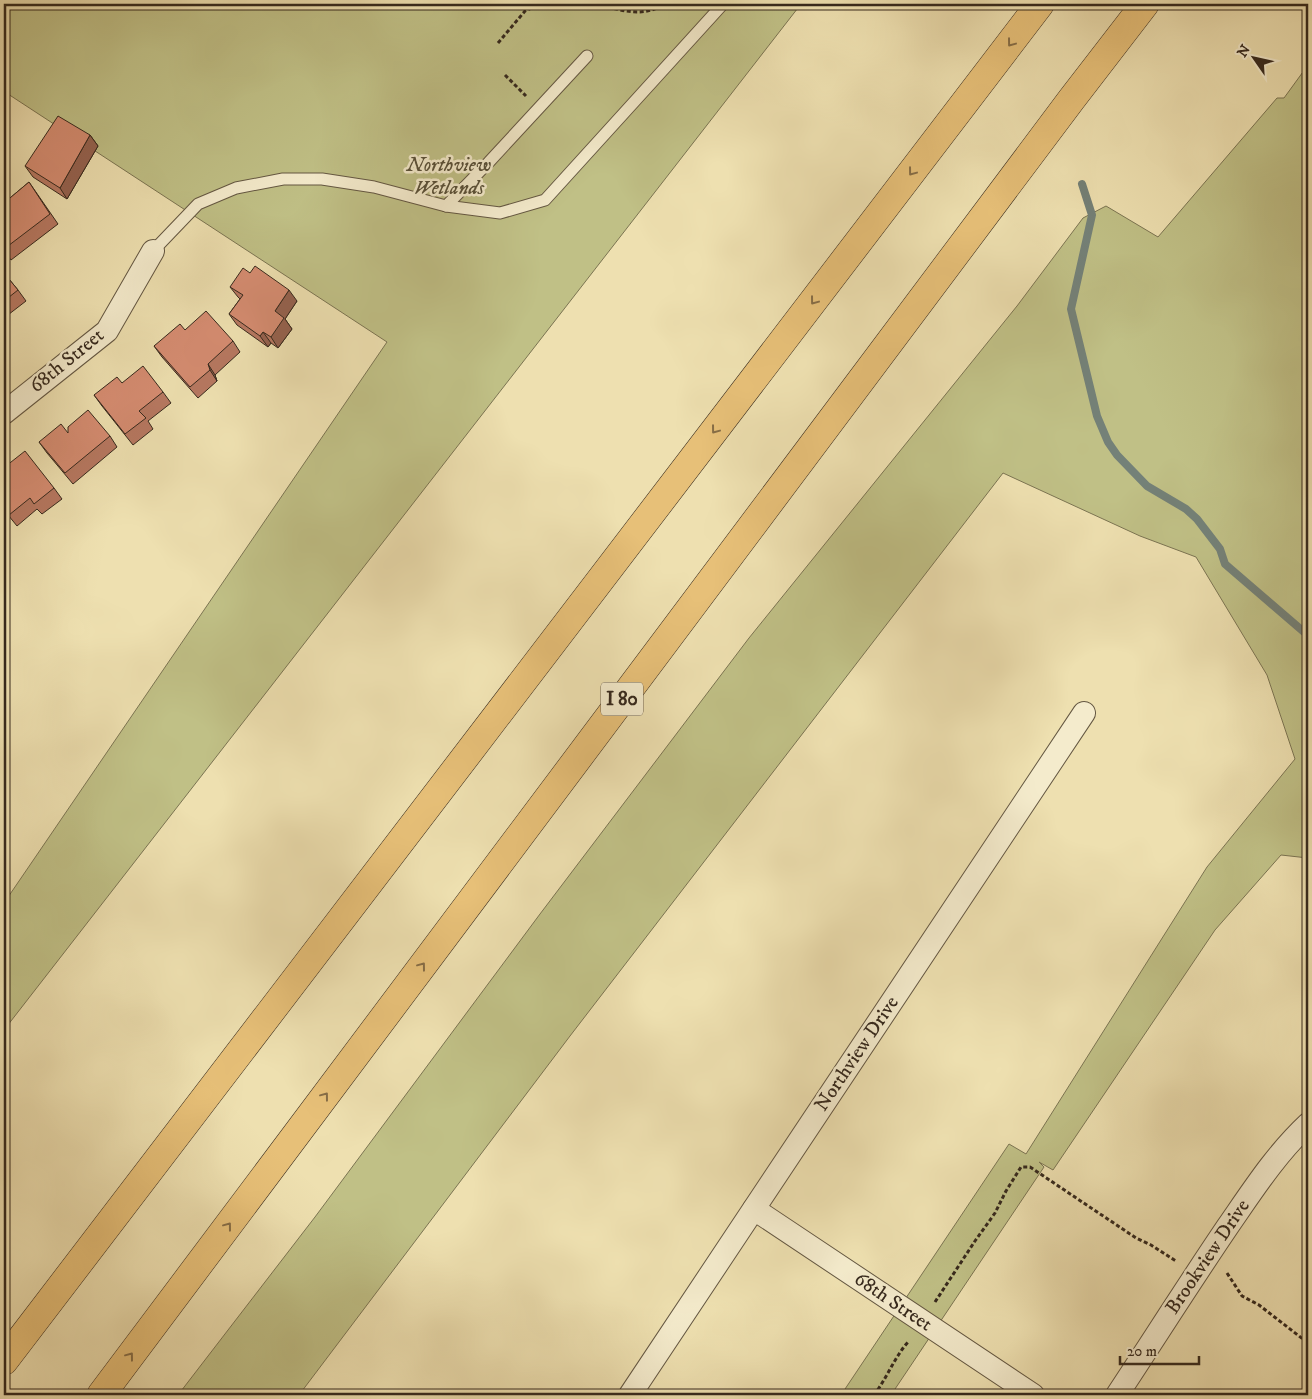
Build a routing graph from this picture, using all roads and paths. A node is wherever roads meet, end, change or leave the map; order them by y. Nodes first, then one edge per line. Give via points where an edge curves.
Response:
1 (526, 4) edge
2 (540, 4) edge
3 (595, 4) edge
4 (664, 4) edge
5 (723, 4) edge
6 (1145, 4) edge
7 (1039, 5) edge
8 (525, 11) junction
9 (498, 43) dead end
10 (587, 56) dead end
11 (505, 75) dead end
12 (539, 108) junction
13 (446, 206) junction
14 (153, 251) joint
15 (4, 412) edge
16 (1084, 713) dead end
17 (1308, 1124) edge
18 (754, 1210) junction
19 (1202, 1264) junction
20 (923, 1322) junction
21 (1308, 1343) edge
22 (4, 1361) edge
23 (101, 1395) edge
24 (630, 1395) edge
25 (874, 1395) edge
26 (1033, 1395) edge
27 (1117, 1395) edge

1 - 8 path
2 - 8 path
3 - 4 path via 637,13
5 - 13 lane via 545,200 500,213
23 -> 6 highway, I 80
7 -> 22 highway
8 - 9 path
10 - 12 lane
11 - 12 path
12 - 13 lane
13 - 14 lane via 374,187 322,179 283,179 236,188 198,204
14 - 15 street, 68th Street via 107,332
16 - 18 street, Northview Drive
17 - 19 street, Brookview Drive via 1273,1162
18 - 20 street, 68th Street
18 - 24 street, Northview Drive
19 - 20 path via 1182,1264 1172,1259 1030,1167 1022,1167
19 - 21 path via 1217,1263 1242,1296 1259,1305
19 - 27 street, Brookview Drive
20 - 25 path
20 - 26 street, 68th Street

